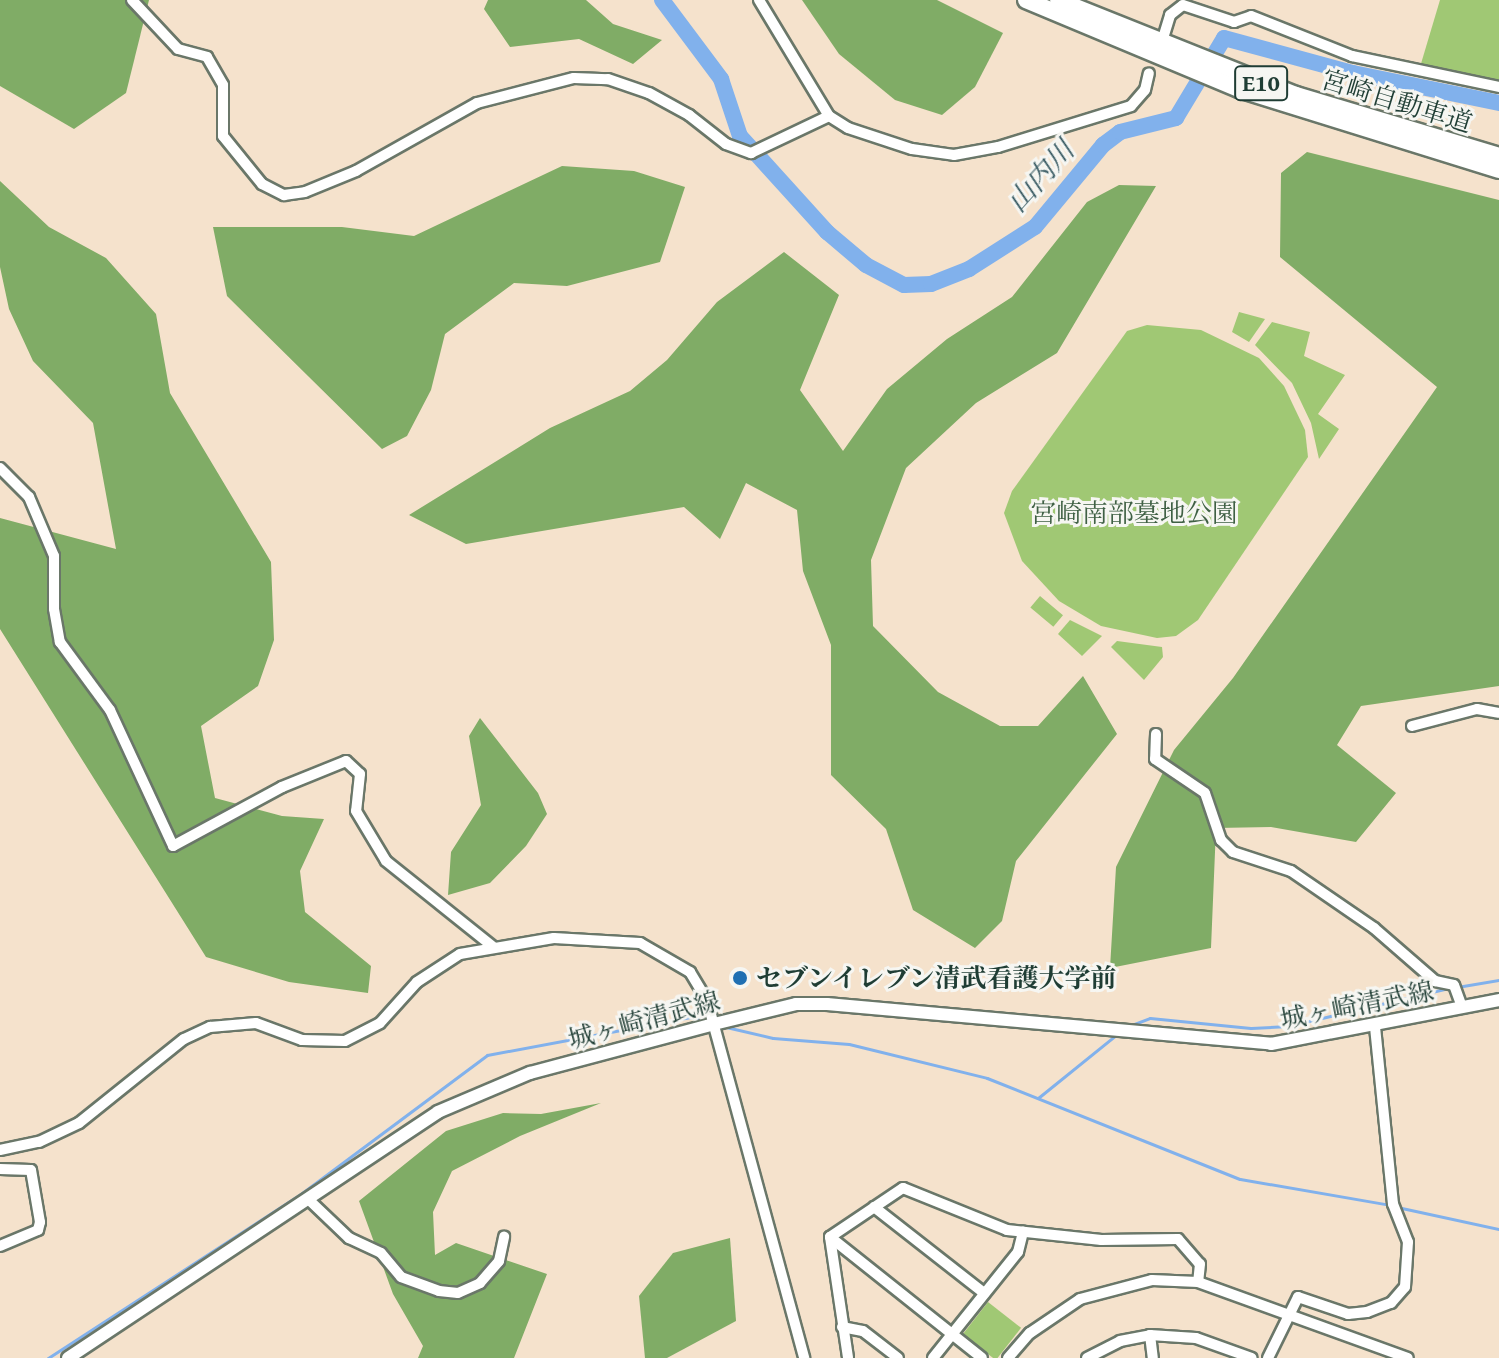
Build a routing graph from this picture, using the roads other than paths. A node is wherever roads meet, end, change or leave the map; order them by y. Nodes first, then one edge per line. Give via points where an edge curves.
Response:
1 (132, 0) edge
2 (759, 0) edge
3 (1026, 0) edge
4 (1058, 0) edge
5 (1164, 35) dead end
6 (1149, 73) dead end
7 (1499, 87) edge
8 (829, 116) junction
9 (1378, 136) junction
10 (1499, 154) edge
11 (1499, 170) edge
12 (1499, 180) edge
13 (0, 468) edge
14 (1499, 713) edge
15 (1412, 726) dead end
16 (1156, 734) dead end
17 (492, 946) junction
18 (1499, 1000) edge
19 (1462, 1007) junction
20 (719, 1022) junction
21 (1375, 1026) junction
22 (0, 1150) edge
23 (0, 1169) edge
24 (308, 1199) junction
25 (874, 1207) junction
26 (1023, 1232) junction
27 (504, 1237) dead end
28 (830, 1237) junction
29 (0, 1246) edge
30 (1198, 1282) junction
31 (984, 1293) junction
32 (1289, 1311) junction
33 (842, 1327) junction
34 (952, 1334) junction
35 (1150, 1335) junction
36 (68, 1358) edge
37 (804, 1358) edge
38 (848, 1358) edge
39 (898, 1358) edge
40 (933, 1358) edge
41 (982, 1358) edge
42 (1008, 1358) edge
43 (1087, 1358) edge
44 (1153, 1358) edge
45 (1252, 1358) edge
46 (1268, 1358) edge
47 (1408, 1358) edge

1 - 8 street via 178,49 207,57 223,85 223,136 255,177 284,195 356,171 477,103 574,78 608,79 649,93 726,144 751,153
2 - 8 street
3 - 9 highway, 宮崎自動車道 / E10 via 1179,66
4 - 10 highway, 宮崎自動車道 / E10 via 1242,76
5 - 7 street via 1170,15 1183,5 1234,22 1251,16 1352,56
6 - 8 street via 1145,90 1131,106 998,147 954,155 912,149 848,128
9 - 11 highway, 宮崎自動車道 / E10
9 - 12 highway via 1442,164
13 - 17 street via 29,497 54,556 54,618 60,642 110,710 173,846 282,787 346,761 360,774 356,811 386,861
14 - 15 street via 1477,709
16 - 19 street via 1155,759 1205,793 1221,840 1233,852 1291,871 1374,928 1435,981 1454,985
17 - 20 street via 587,936 640,943 690,972
17 - 22 street via 442,963 380,1023 345,1041 316,1043 239,1022 196,1031 79,1123 39,1142
18 - 19 main road, 城ヶ崎清武線
19 - 21 main road, 城ヶ崎清武線
20 - 21 main road, 城ヶ崎清武線 via 796,1004 827,1004 1271,1044
20 - 24 main road, 城ヶ崎清武線 via 486,1089 438,1112
20 - 37 street
21 - 32 street via 1393,1204 1408,1242 1405,1287 1391,1303 1367,1312 1348,1314 1298,1297
23 - 29 street via 31,1170 40,1222 38,1230
24 - 27 street via 349,1238 381,1253 401,1277 439,1291 467,1291 480,1283 499,1261
24 - 36 main road, 城ヶ崎清武線
25 - 26 street via 903,1188 977,1222
25 - 28 street
25 - 31 street
26 - 30 street via 1101,1240 1178,1239 1200,1264
26 - 31 street via 1018,1252
28 - 33 street
28 - 34 street
30 - 32 street
30 - 42 street via 1152,1280 1080,1299 1030,1333
31 - 34 street
32 - 46 street
32 - 47 street
33 - 38 street
33 - 39 street via 863,1331
34 - 40 street
34 - 41 street
35 - 43 street via 1120,1341
35 - 44 street
35 - 45 street via 1196,1338

